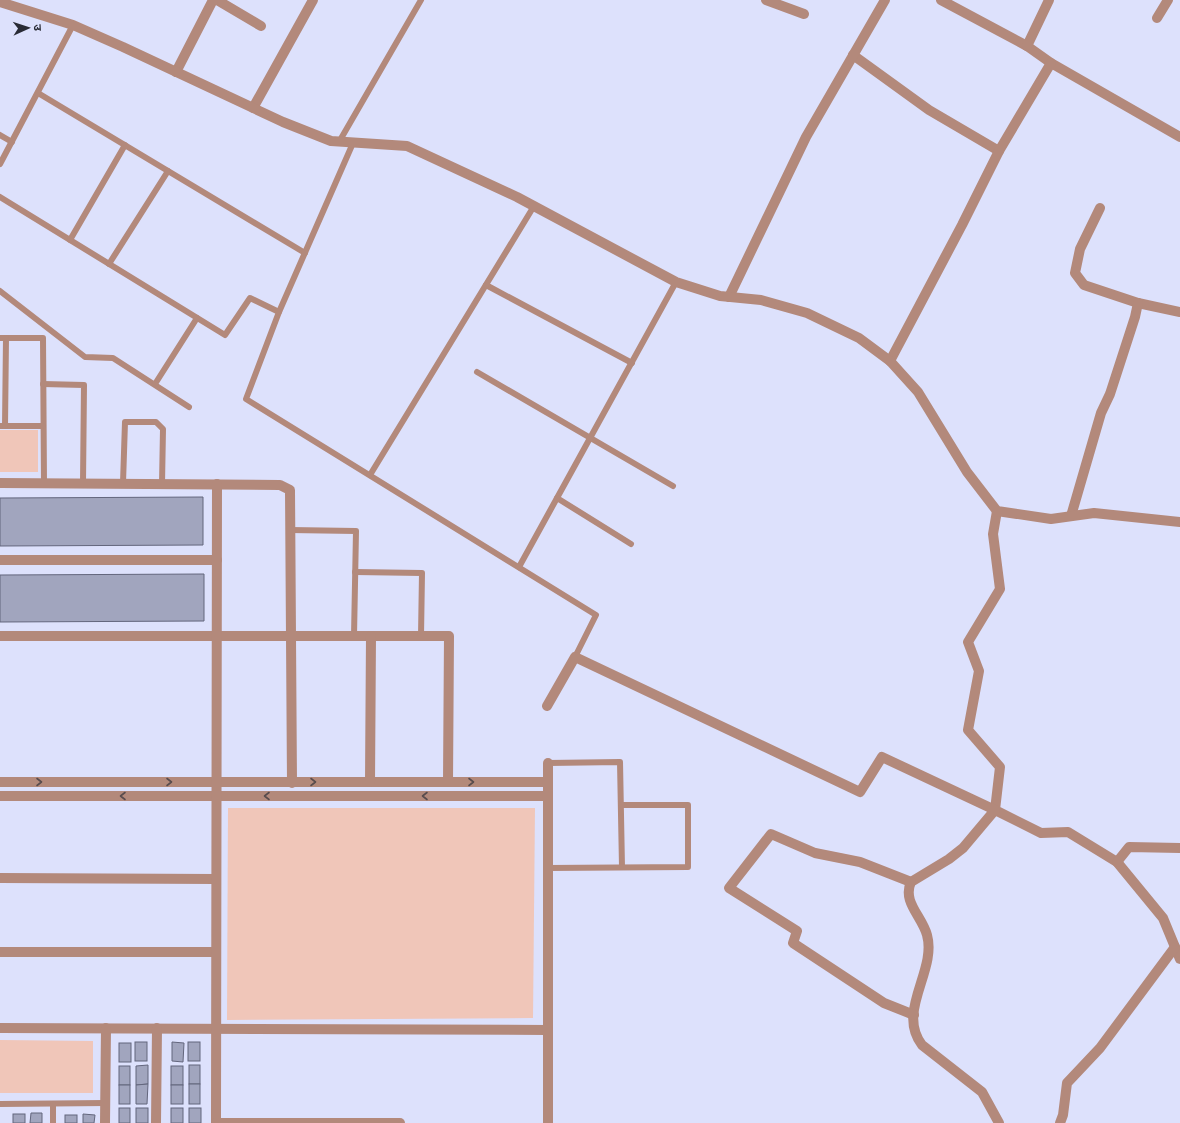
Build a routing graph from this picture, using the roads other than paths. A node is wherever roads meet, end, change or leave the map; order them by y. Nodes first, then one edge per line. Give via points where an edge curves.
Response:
1 (213, 0) edge
2 (217, 0) edge
3 (313, 0) edge
4 (421, 0) edge
5 (766, 0) edge
6 (885, 0) edge
7 (942, 0) edge
8 (1049, 0) edge
9 (1168, 0) edge
10 (0, 2) edge
11 (804, 14) dead end
12 (1158, 18) dead end
13 (73, 25) junction
14 (261, 26) dead end
15 (1027, 46) junction
16 (853, 55) junction
17 (1051, 63) junction
18 (176, 72) junction
19 (38, 93) junction
20 (253, 108) junction
21 (0, 135) edge
22 (1180, 137) edge
23 (12, 142) junction
24 (339, 142) junction
25 (353, 143) junction
26 (126, 145) junction
27 (999, 151) junction
28 (0, 164) edge
29 (168, 171) junction
30 (0, 196) edge
31 (534, 206) junction
32 (1100, 208) dead end
33 (70, 240) junction
34 (305, 253) junction
35 (109, 264) junction
36 (676, 282) junction
37 (486, 284) junction
38 (0, 291) edge
39 (729, 297) junction
40 (1138, 303) junction
41 (279, 312) junction
42 (1180, 312) edge
43 (197, 318) junction
44 (3, 338) edge
45 (890, 361) junction
46 (632, 363) junction
47 (477, 372) dead end
48 (43, 384) junction
49 (155, 384) junction
50 (189, 406) dead end
51 (2, 426) edge
52 (44, 426) junction
53 (590, 438) junction
54 (370, 475) junction
55 (0, 483) edge
56 (44, 483) junction
57 (83, 483) junction
58 (123, 484) junction
59 (162, 484) junction
60 (217, 484) junction
61 (673, 486) dead end
62 (557, 498) junction
63 (997, 511) junction
64 (1071, 516) junction
65 (1180, 522) edge
66 (290, 530) junction
67 (631, 544) dead end
68 (0, 560) edge
69 (217, 560) junction
70 (519, 567) junction
71 (355, 572) junction
72 (0, 636) edge
73 (354, 636) junction
74 (371, 636) junction
75 (422, 636) junction
76 (216, 637) junction
77 (290, 637) junction
78 (575, 657) junction
79 (547, 706) dead end
80 (548, 763) joint
81 (0, 782) edge
82 (216, 782) junction
83 (370, 782) junction
84 (448, 782) junction
85 (548, 782) junction
86 (292, 783) junction
87 (0, 796) edge
88 (216, 796) junction
89 (548, 796) junction
90 (621, 805) junction
91 (995, 810) junction
92 (1180, 848) edge
93 (1117, 862) junction
94 (622, 867) junction
95 (548, 868) junction
96 (0, 878) edge
97 (216, 879) junction
98 (911, 882) junction
99 (1175, 947) junction
100 (0, 952) edge
101 (216, 952) junction
102 (1180, 959) edge
103 (914, 1015) junction
104 (0, 1028) edge
105 (106, 1028) junction
106 (157, 1028) junction
107 (216, 1029) junction
108 (548, 1030) junction
109 (106, 1103) junction
110 (0, 1104) edge
111 (53, 1104) junction
112 (52, 1123) edge
113 (105, 1123) edge
114 (156, 1123) edge
115 (216, 1123) edge
116 (400, 1123) edge
117 (548, 1123) edge
118 (999, 1123) edge
119 (1060, 1123) edge

1 - 18 street
2 - 14 street
3 - 20 street
4 - 24 lane
5 - 11 street
6 - 16 street
7 - 15 street
8 - 15 street
9 - 12 street
10 - 13 street
13 - 18 street
13 - 19 lane
15 - 17 street
16 - 27 street via 929,110
16 - 39 street via 806,137
17 - 22 street
17 - 27 street
18 - 20 street
19 - 23 lane
19 - 26 lane
20 - 24 street via 331,141
21 - 23 lane
23 - 28 lane
24 - 25 street
25 - 31 street via 407,146
25 - 34 lane
26 - 29 lane
26 - 33 lane
27 - 45 street
29 - 34 lane
29 - 35 lane
30 - 33 lane
31 - 36 street
31 - 37 lane
32 - 40 street via 1080,249 1075,273 1084,285
33 - 35 lane
34 - 41 lane
35 - 43 lane
36 - 39 street
36 - 46 lane
37 - 46 lane
37 - 54 lane
38 - 49 lane via 85,356 113,358
39 - 45 street via 761,300 807,313 859,338
40 - 42 street
40 - 64 street via 1112,387 1101,413
41 - 43 lane via 250,298 225,335
41 - 54 lane via 246,399
43 - 49 lane
44 - 48 lane via 43,338
44 - 51 lane
45 - 63 street via 918,392 967,472
46 - 53 lane
47 - 53 lane
48 - 52 lane
48 - 57 lane via 84,385
49 - 50 lane
51 - 52 lane
52 - 56 lane
53 - 61 lane
53 - 62 lane
54 - 70 lane
55 - 56 street
56 - 57 street
57 - 58 street
58 - 59 street
58 - 59 lane via 125,422 156,422 163,428
59 - 60 street
60 - 66 street via 280,484 290,490
60 - 69 street
62 - 67 lane
62 - 70 lane
63 - 64 street via 1051,519
63 - 91 street via 993,534 1000,589 968,642 979,671 968,730 1000,767
64 - 65 street via 1094,513
66 - 71 lane via 356,531
66 - 77 street
68 - 69 street
69 - 76 street
70 - 78 lane via 596,615
71 - 73 lane
71 - 75 lane via 422,573
72 - 76 street
73 - 74 street
73 - 77 street
74 - 75 street
74 - 83 street
75 - 84 street via 449,636
76 - 77 street
76 - 82 street
77 - 86 street
78 - 79 street
78 - 91 street via 860,792 882,757
80 - 85 street
80 - 90 lane via 620,762
81 -> 82 street
82 - 86 street
82 - 88 street
83 - 84 street
86 -> 83 street
84 -> 85 street
85 - 89 street
88 -> 87 street
89 -> 88 street
88 - 97 street
89 - 95 street
90 - 94 lane
90 - 94 lane via 688,805 688,866
91 - 93 street via 1041,833 1068,832
91 - 98 street via 963,848
92 - 93 street via 1129,847
93 - 99 street via 1163,918
94 - 95 lane
95 - 108 street
96 - 97 street
97 - 101 street
98 - 103 street via 908,898 923,924 929,946
98 - 103 street via 860,862 815,853 771,834 729,888 797,931 793,943 884,1003
99 - 102 street
99 - 119 street via 1100,1048 1066,1083 1064,1115
100 - 101 street
101 - 107 street
103 - 118 street via 914,1032 922,1045 982,1092
104 - 105 street
105 - 106 street
105 - 109 street
106 - 107 street
106 - 114 street
107 - 108 street
107 - 115 street
108 - 117 street
109 - 111 lane
109 - 113 street
110 - 111 lane
111 - 112 lane
115 - 116 street

